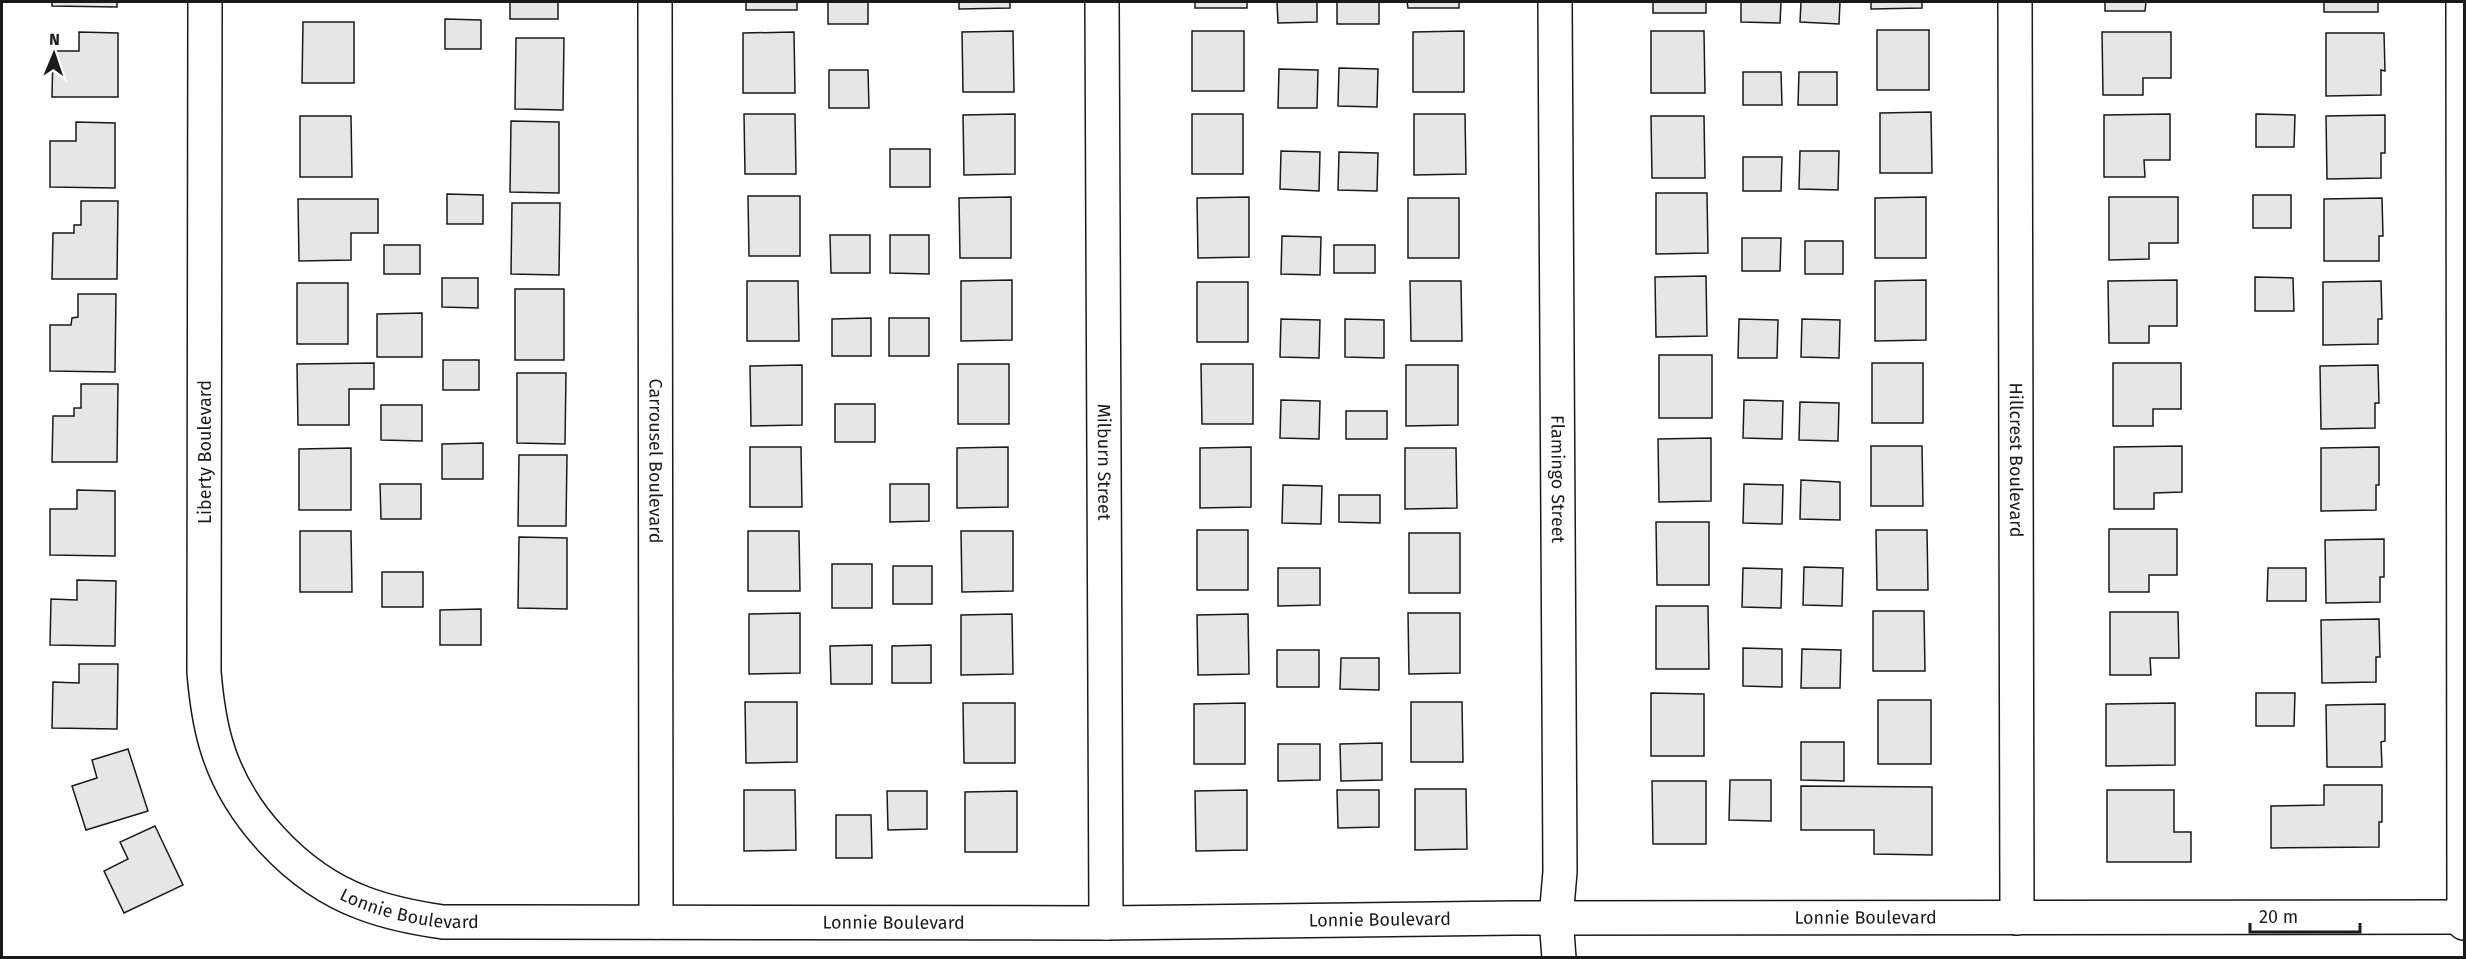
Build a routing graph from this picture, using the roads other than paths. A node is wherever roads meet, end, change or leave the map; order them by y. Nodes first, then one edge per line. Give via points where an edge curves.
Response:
1 (205, 2) edge
2 (655, 2) edge
3 (1102, 2) edge
4 (1555, 2) edge
5 (2015, 2) edge
6 (2463, 2) edge
7 (305, 870) joint
8 (2464, 917) edge
9 (1556, 918) junction
10 (2017, 918) junction
11 (656, 921) junction
12 (1106, 923) junction
13 (2464, 923) edge
14 (1559, 957) edge

1 - 7 street, Liberty Boulevard via 207,704 227,774 243,802 275,843
2 - 11 street, Carrousel Boulevard
3 - 12 street, Milburn Street
4 - 9 street, Flamingo Street via 1560,872
5 - 10 street, Hillcrest Boulevard
6 - 8 street
7 - 11 street, Lonnie Boulevard via 361,903 401,916 432,920
8 - 10 street, Lonnie Boulevard
8 - 13 street
9 - 10 street, Lonnie Boulevard
9 - 12 street, Lonnie Boulevard
9 - 14 street, Flamingo Street
11 - 12 street, Lonnie Boulevard

